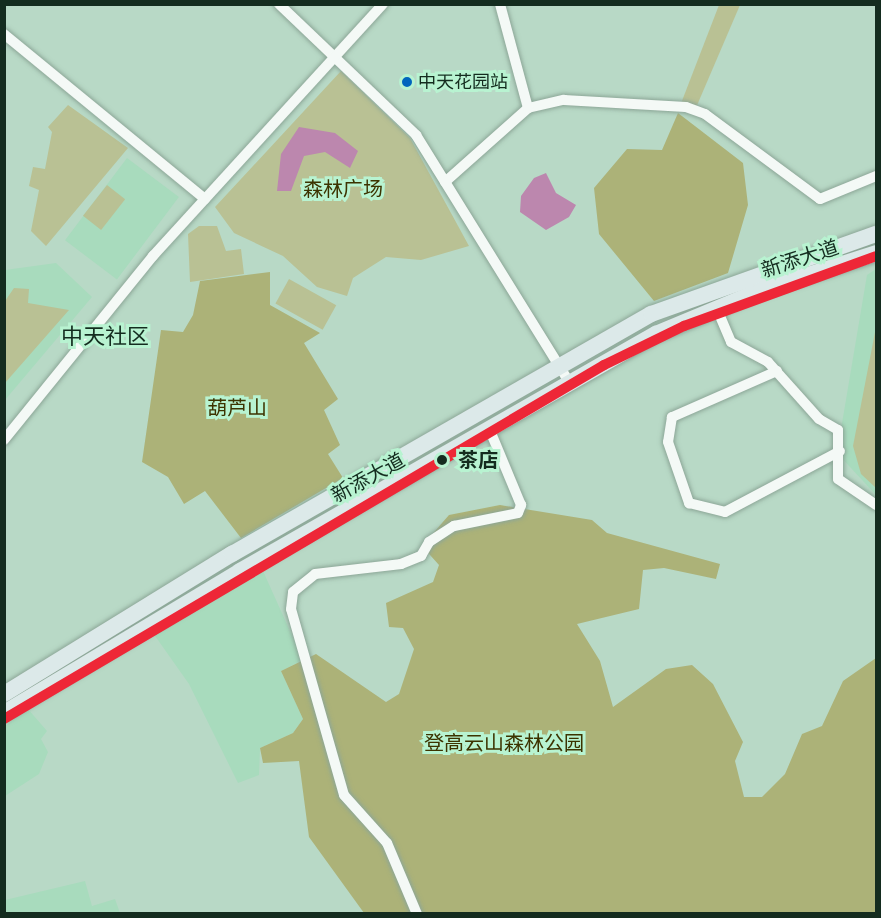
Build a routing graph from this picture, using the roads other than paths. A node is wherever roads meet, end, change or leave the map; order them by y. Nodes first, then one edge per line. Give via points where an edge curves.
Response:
1 (279, 4) edge
2 (383, 4) edge
3 (500, 4) edge
4 (4, 34) edge
5 (334, 58) junction
6 (528, 108) junction
7 (876, 176) edge
8 (445, 182) junction
9 (205, 199) junction
10 (876, 234) edge
11 (876, 253) edge
12 (717, 309) junction
13 (560, 366) junction
14 (777, 371) junction
15 (569, 382) junction
16 (489, 428) junction
17 (4, 440) edge
18 (840, 451) junction
19 (876, 505) edge
20 (4, 694) edge
21 (4, 713) edge
22 (417, 914) edge

1 - 5 street
2 - 5 street
3 - 6 street
4 - 9 street
5 - 8 street via 416,135
5 - 9 street
6 - 7 street via 564,100 686,107 705,114 820,199
6 - 8 street
8 - 13 street
9 - 17 street
10 - 13 main road, 新添大道 via 651,314
11 - 12 main road, 新添大道
12 - 14 street via 731,342
12 - 15 main road, 新添大道
13 - 15 street
13 - 20 main road, 新添大道 via 232,554
14 - 18 street via 819,419 838,430
14 - 18 street via 672,417 668,442 690,502 725,512
15 - 16 main road, 新添大道
16 - 21 main road, 新添大道
16 - 22 street via 521,505 518,513 454,526 429,542 421,556 401,564 315,574 293,592 291,609 344,795 387,843
18 - 19 street via 838,479

